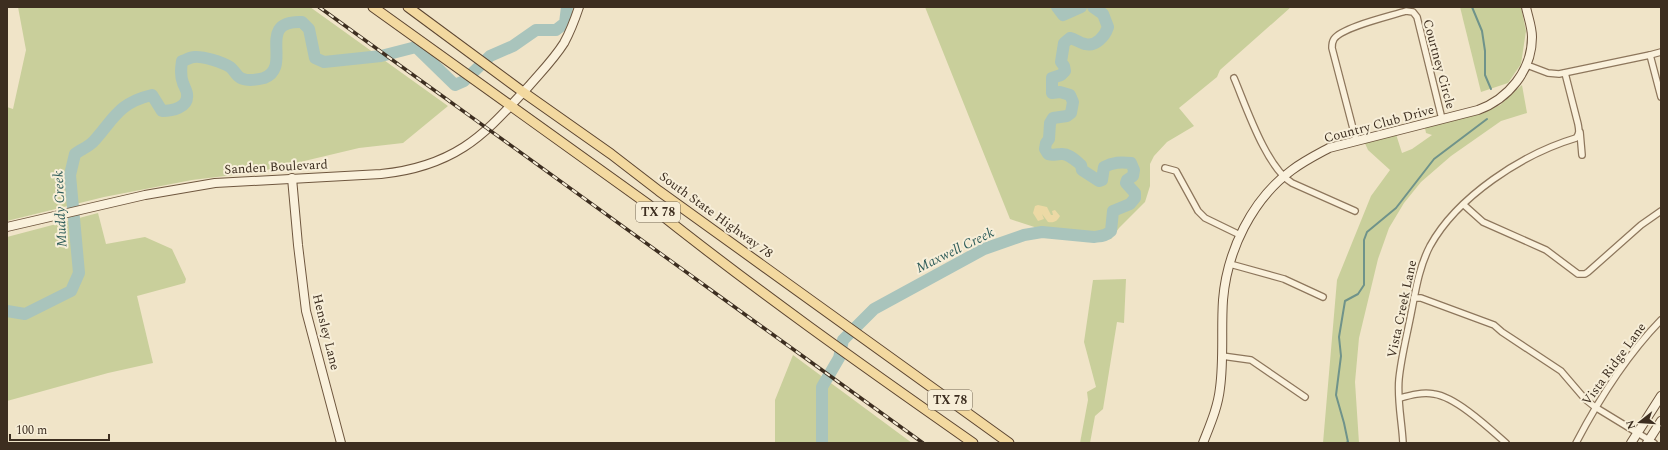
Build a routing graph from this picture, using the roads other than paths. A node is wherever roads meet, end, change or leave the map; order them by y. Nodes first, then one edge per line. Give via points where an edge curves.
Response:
1 (373, 7) edge
2 (579, 7) edge
3 (1526, 7) edge
4 (412, 10) edge
5 (1661, 52) edge
6 (1650, 55) junction
7 (1527, 66) junction
8 (1565, 73) junction
9 (1234, 78) dead end
10 (523, 92) junction
11 (1661, 97) edge
12 (510, 106) junction
13 (1442, 119) junction
14 (1580, 132) junction
15 (1356, 140) junction
16 (1582, 155) dead end
17 (1165, 168) dead end
18 (1284, 177) junction
19 (292, 178) junction
20 (1464, 205) junction
21 (1356, 211) dead end
22 (1661, 211) edge
23 (7, 227) edge
24 (1240, 235) junction
25 (1230, 264) junction
26 (1323, 297) dead end
27 (1414, 298) junction
28 (1661, 320) edge
29 (1222, 356) junction
30 (1661, 396) edge
31 (1305, 397) dead end
32 (1400, 398) junction
33 (1595, 407) junction
34 (1661, 421) edge
35 (1637, 432) junction
36 (1650, 442) edge
37 (341, 443) edge
38 (973, 443) edge
39 (1009, 443) edge
40 (1203, 443) edge
41 (1403, 443) edge
42 (1506, 443) edge
43 (1576, 443) edge
44 (1631, 443) edge

1 - 12 main road, TX 78
2 - 10 street, Sanden Boulevard via 564,44
3 - 7 street, Country Club Drive via 1532,37
4 - 10 main road, South State Highway 78 / TX 78
5 - 6 street
6 - 8 street
6 - 11 street
7 - 8 street via 1548,73
7 - 13 street, Country Club Drive via 1506,94 1494,103
8 - 14 street
9 - 18 street via 1258,134 1275,166
10 - 12 street, Sanden Boulevard
10 - 39 main road, South State Highway 78 / TX 78
12 - 19 street, Sanden Boulevard via 481,135 464,147 422,166 403,172
12 - 38 main road, TX 78
13 - 15 street, Country Club Drive
13 - 15 street, Courtney Circle via 1417,17 1413,12 1406,11 1366,23 1337,36 1332,42
14 - 16 street
14 - 20 street, Vista Creek Lane via 1576,138 1552,146 1508,169
15 - 18 street, Country Club Drive via 1329,148 1300,164
17 - 24 street via 1176,171 1192,202 1205,218
18 - 21 street via 1292,183
18 - 24 street, Country Club Drive via 1260,202
19 - 23 street, Sanden Boulevard via 215,183 146,195
19 - 37 street, Hensley Lane via 306,311
20 - 22 street via 1483,222 1546,250 1578,274 1588,272 1641,225
20 - 27 street, Vista Creek Lane via 1444,224 1430,247 1420,272
24 - 25 street, Country Club Drive
25 - 26 street via 1284,279
25 - 29 street, Country Club Drive via 1223,300
27 - 32 street, Vista Creek Lane via 1399,380
27 - 33 street via 1421,298 1494,325 1561,371
28 - 33 street, Vista Ridge Lane via 1643,340
29 - 31 street via 1251,360
29 - 40 street, Country Club Drive via 1218,402
30 - 35 street
32 - 41 street, Vista Creek Lane
32 - 42 street via 1420,393 1436,394 1460,406
33 - 35 street
33 - 43 street, Vista Ridge Lane
34 - 36 street
35 - 36 street
35 - 44 street

